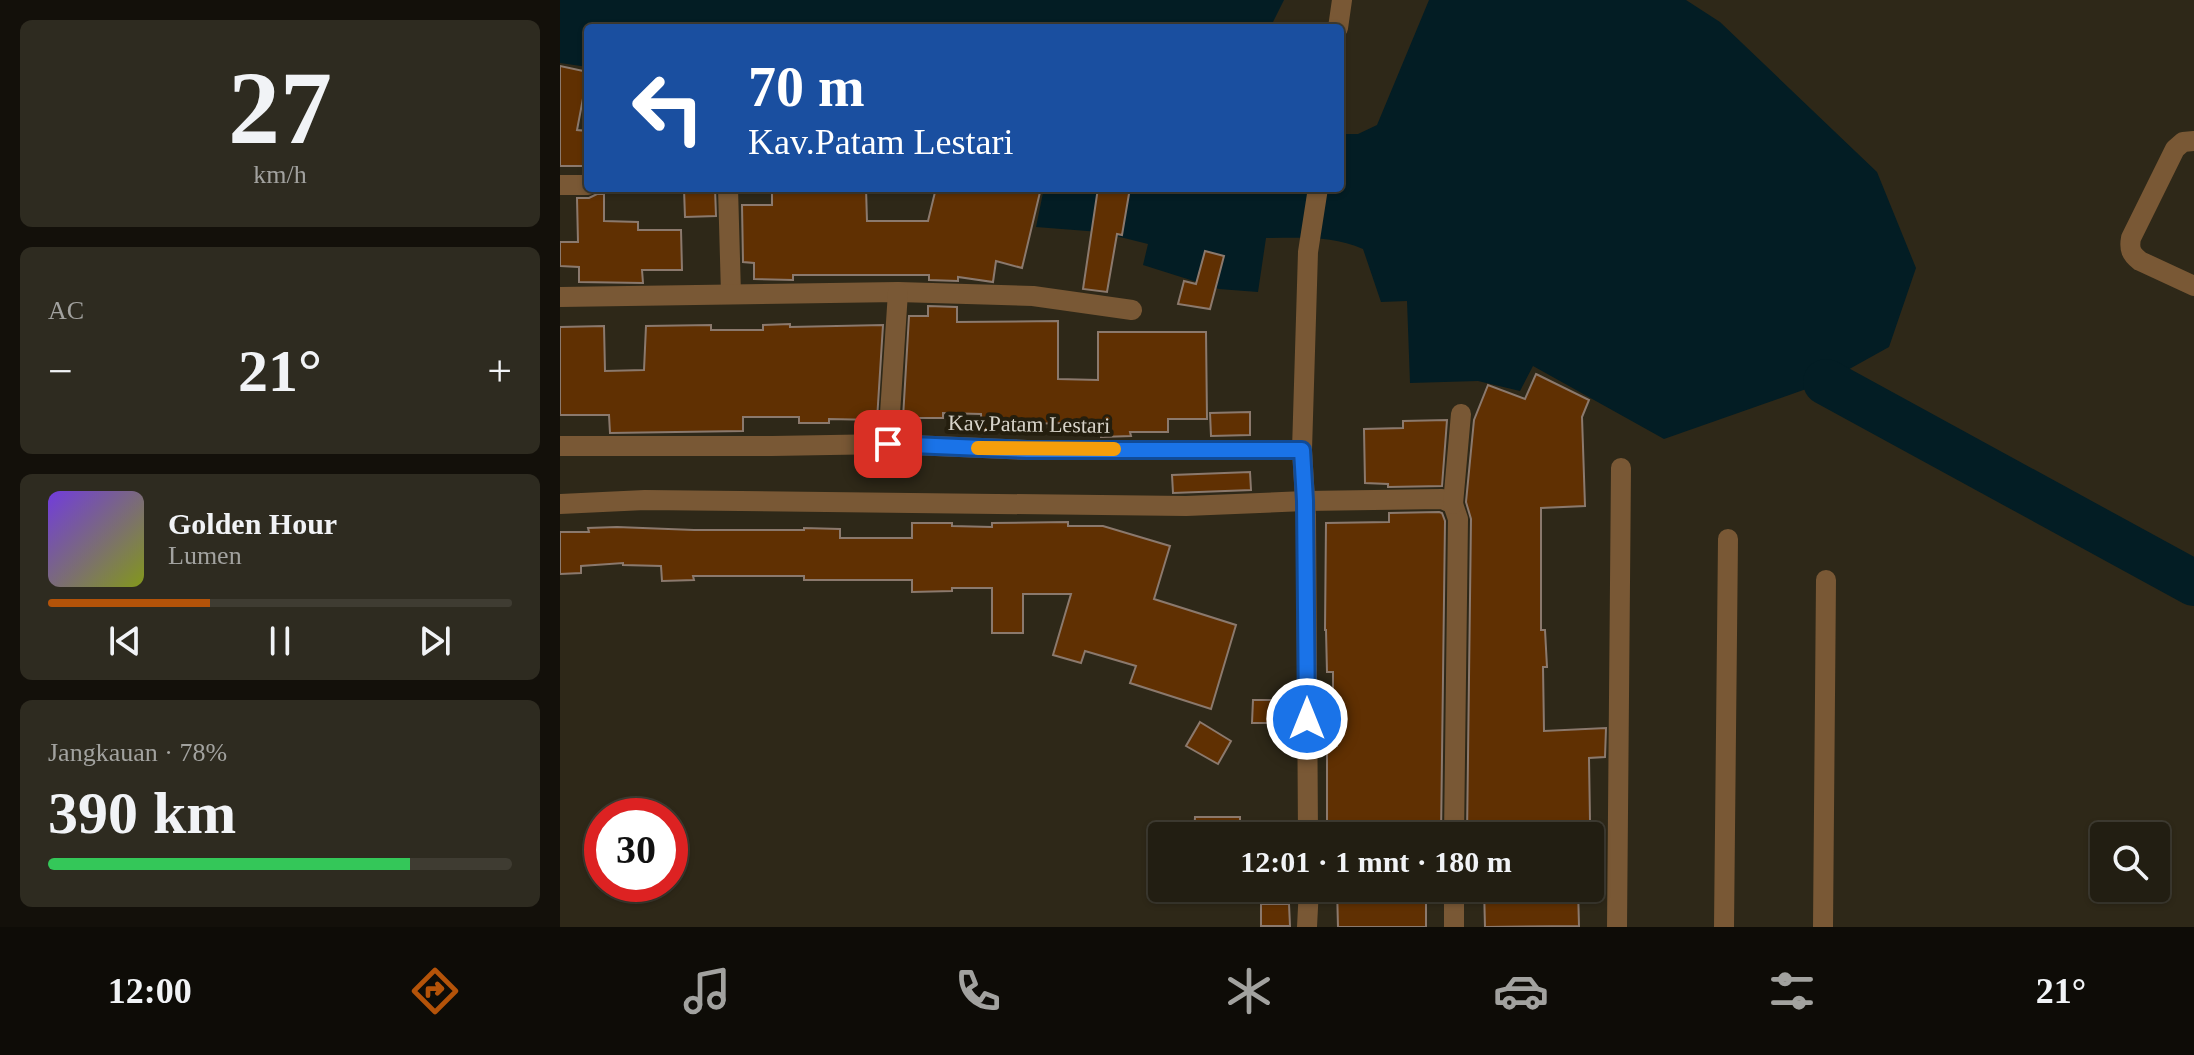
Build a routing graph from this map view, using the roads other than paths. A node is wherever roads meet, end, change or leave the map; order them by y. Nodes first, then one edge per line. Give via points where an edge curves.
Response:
1 (1342, 0) edge
2 (1339, 24) edge
3 (2194, 141) edge
4 (560, 185) edge
5 (584, 185) edge
6 (728, 192) edge
7 (1317, 192) edge
8 (2194, 286) edge
9 (898, 292) junction
10 (731, 294) junction
11 (560, 297) edge
12 (1132, 310) dead end
13 (1461, 414) dead end
14 (888, 444) junction
15 (560, 446) edge
16 (1302, 450) junction
17 (1621, 468) dead end
18 (1305, 501) junction
19 (560, 504) edge
20 (1453, 504) junction
21 (1728, 539) dead end
22 (1826, 580) dead end
23 (1308, 822) edge
24 (1454, 822) edge
25 (1308, 902) edge
26 (1454, 902) edge
27 (1307, 927) edge
28 (1454, 927) edge
29 (1617, 927) edge
30 (1724, 927) edge
31 (1823, 927) edge

1 - 2 street
3 - 8 street via 2175,149 2130,245 2140,261
4 - 5 street
6 - 10 street
7 - 16 street via 1308,252
9 - 10 street
9 - 12 street via 1033,296
9 - 14 street
10 - 11 street
13 - 20 street
14 - 15 street, Kav.Patam Lestari
14 - 16 street, Kav.Patam Lestari
16 - 18 street
17 - 29 street
18 - 19 street via 1186,506 645,500
18 - 20 street via 1442,499
18 - 23 street
20 - 24 street via 1458,519
21 - 30 street
22 - 31 street
25 - 27 street
26 - 28 street

